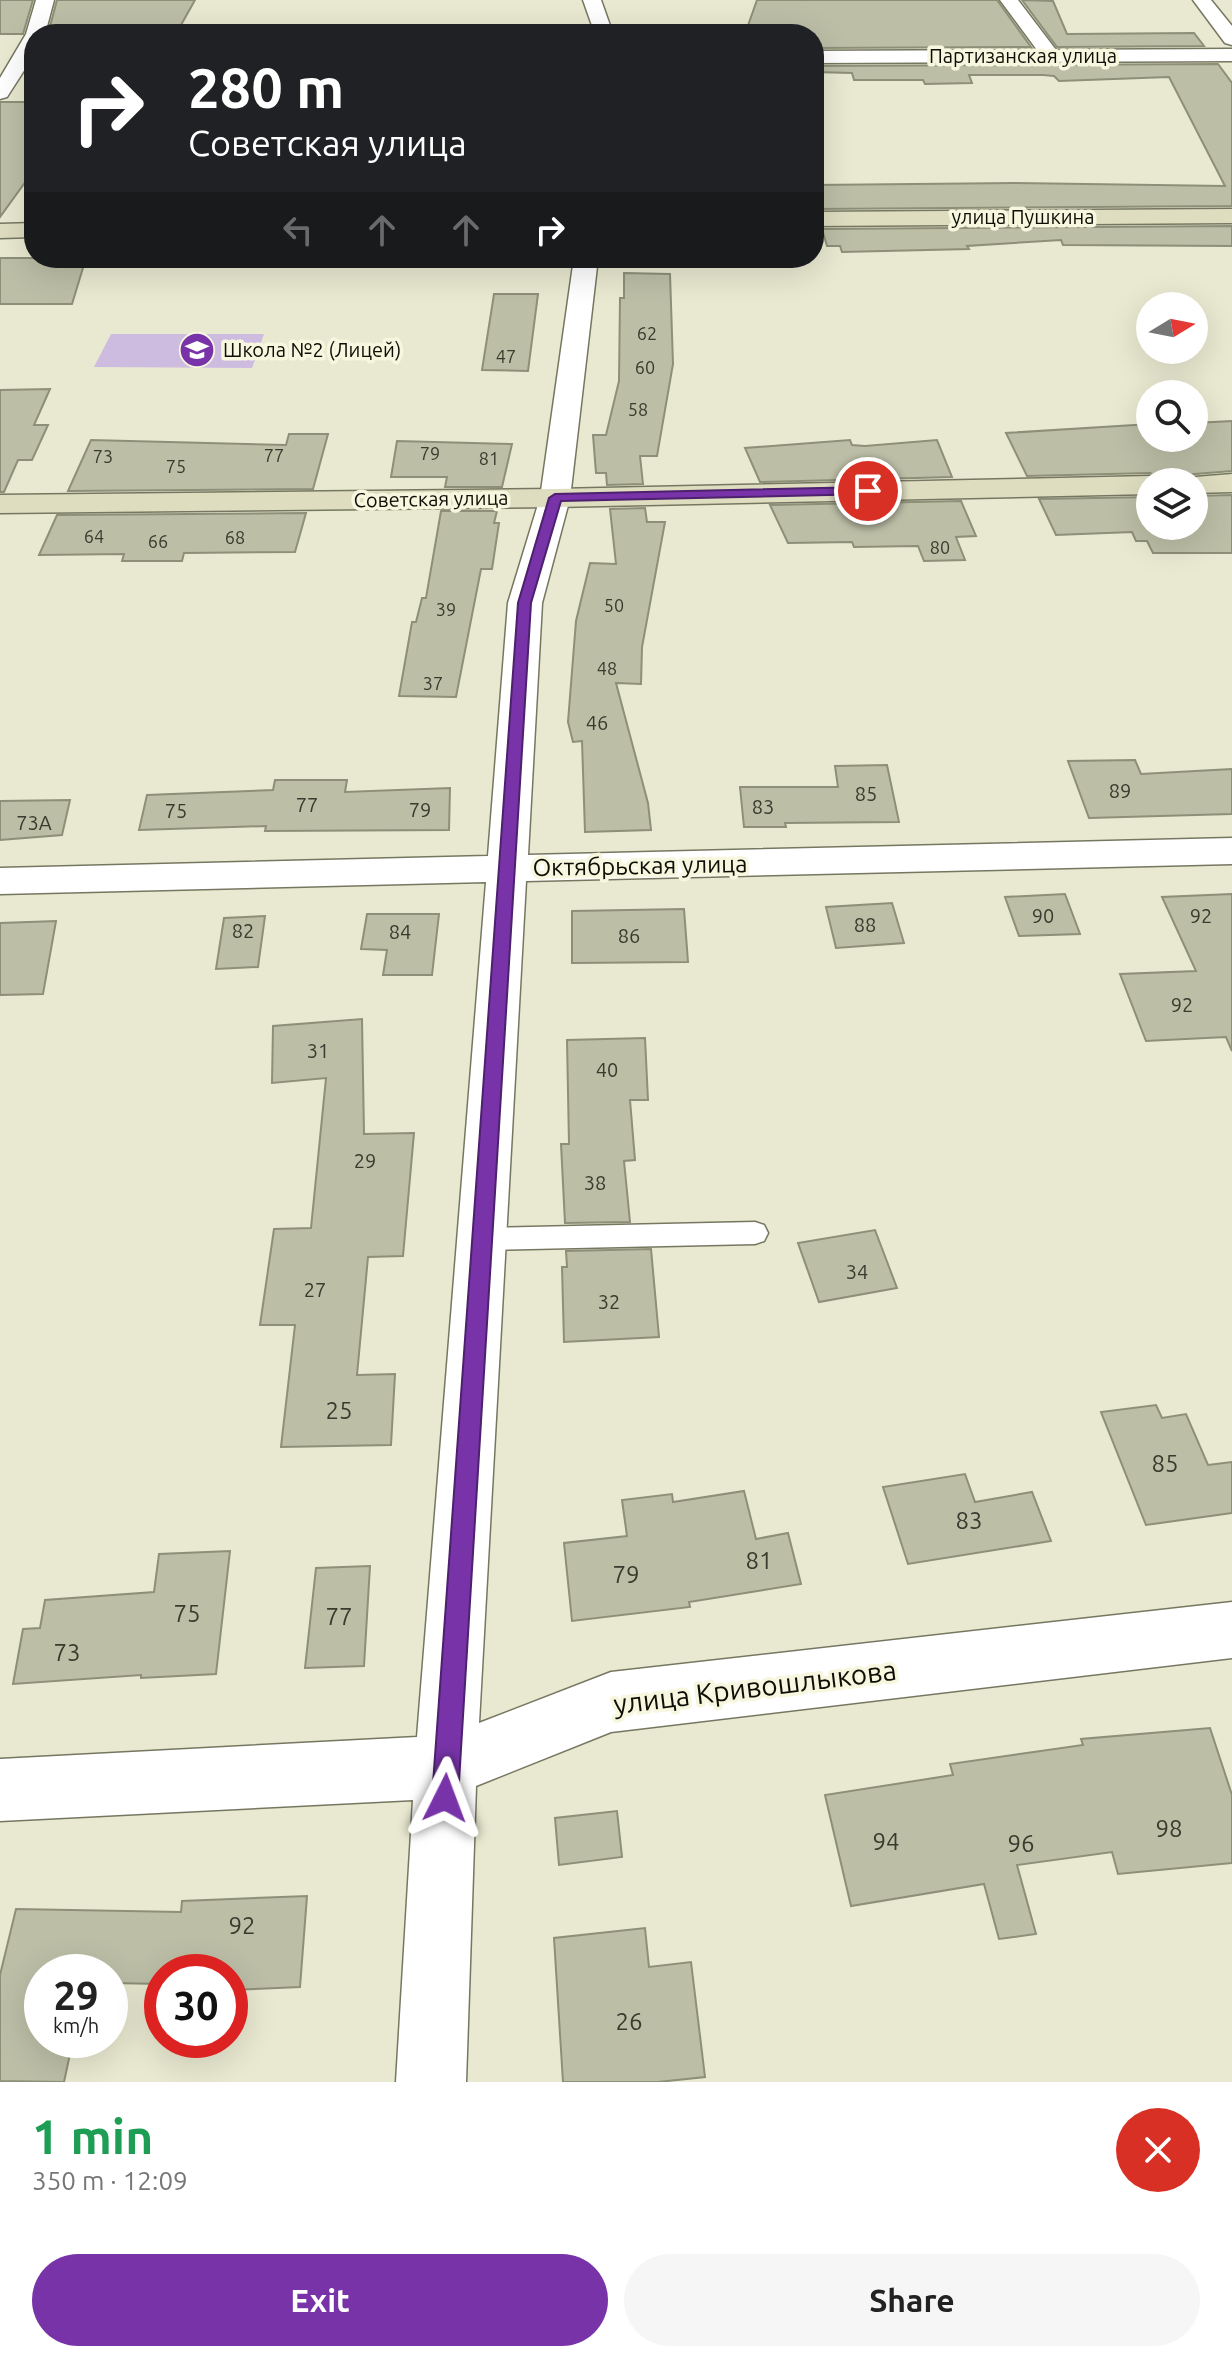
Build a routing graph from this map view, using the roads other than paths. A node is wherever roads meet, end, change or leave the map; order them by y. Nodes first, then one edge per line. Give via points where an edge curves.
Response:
1 (45, 0) edge
2 (592, 0) edge
3 (1009, 0) edge
4 (1202, 0) edge
5 (41, 24) edge
6 (600, 24) edge
7 (1232, 39) edge
8 (1232, 55) edge
9 (1051, 56) junction
10 (824, 57) edge
11 (0, 61) edge
12 (24, 61) edge
13 (24, 65) edge
14 (0, 93) edge
15 (1232, 216) edge
16 (824, 219) edge
17 (24, 230) edge
18 (0, 231) edge
19 (585, 268) edge
20 (1232, 483) edge
21 (1208, 484) edge
22 (1136, 485) edge
23 (555, 498) junction
24 (0, 504) edge
25 (1232, 851) edge
26 (507, 869) junction
27 (0, 881) edge
28 (755, 1233) dead end
29 (482, 1239) junction
30 (1232, 1630) edge
31 (446, 1767) junction
32 (0, 1790) edge
33 (431, 2082) edge

1 - 5 street
2 - 6 street
3 - 9 street
4 - 7 street
8 - 9 street, Партизанская улица
9 - 10 street, Партизанская улица
11 - 12 street
13 - 14 street
15 - 16 main road, улица Пушкина
17 - 18 main road
19 - 23 street
20 - 21 main road
22 - 23 main road, Советская улица
23 - 24 main road, Советская улица
23 - 26 street via 525,603
25 - 26 street, Октябрьская улица
26 - 27 street, Октябрьская улица
26 - 29 street
28 - 29 lane
29 - 31 street
30 - 31 street, улица Кривошлыкова via 611,1702
31 - 32 street, улица Кривошлыкова
31 - 33 street

